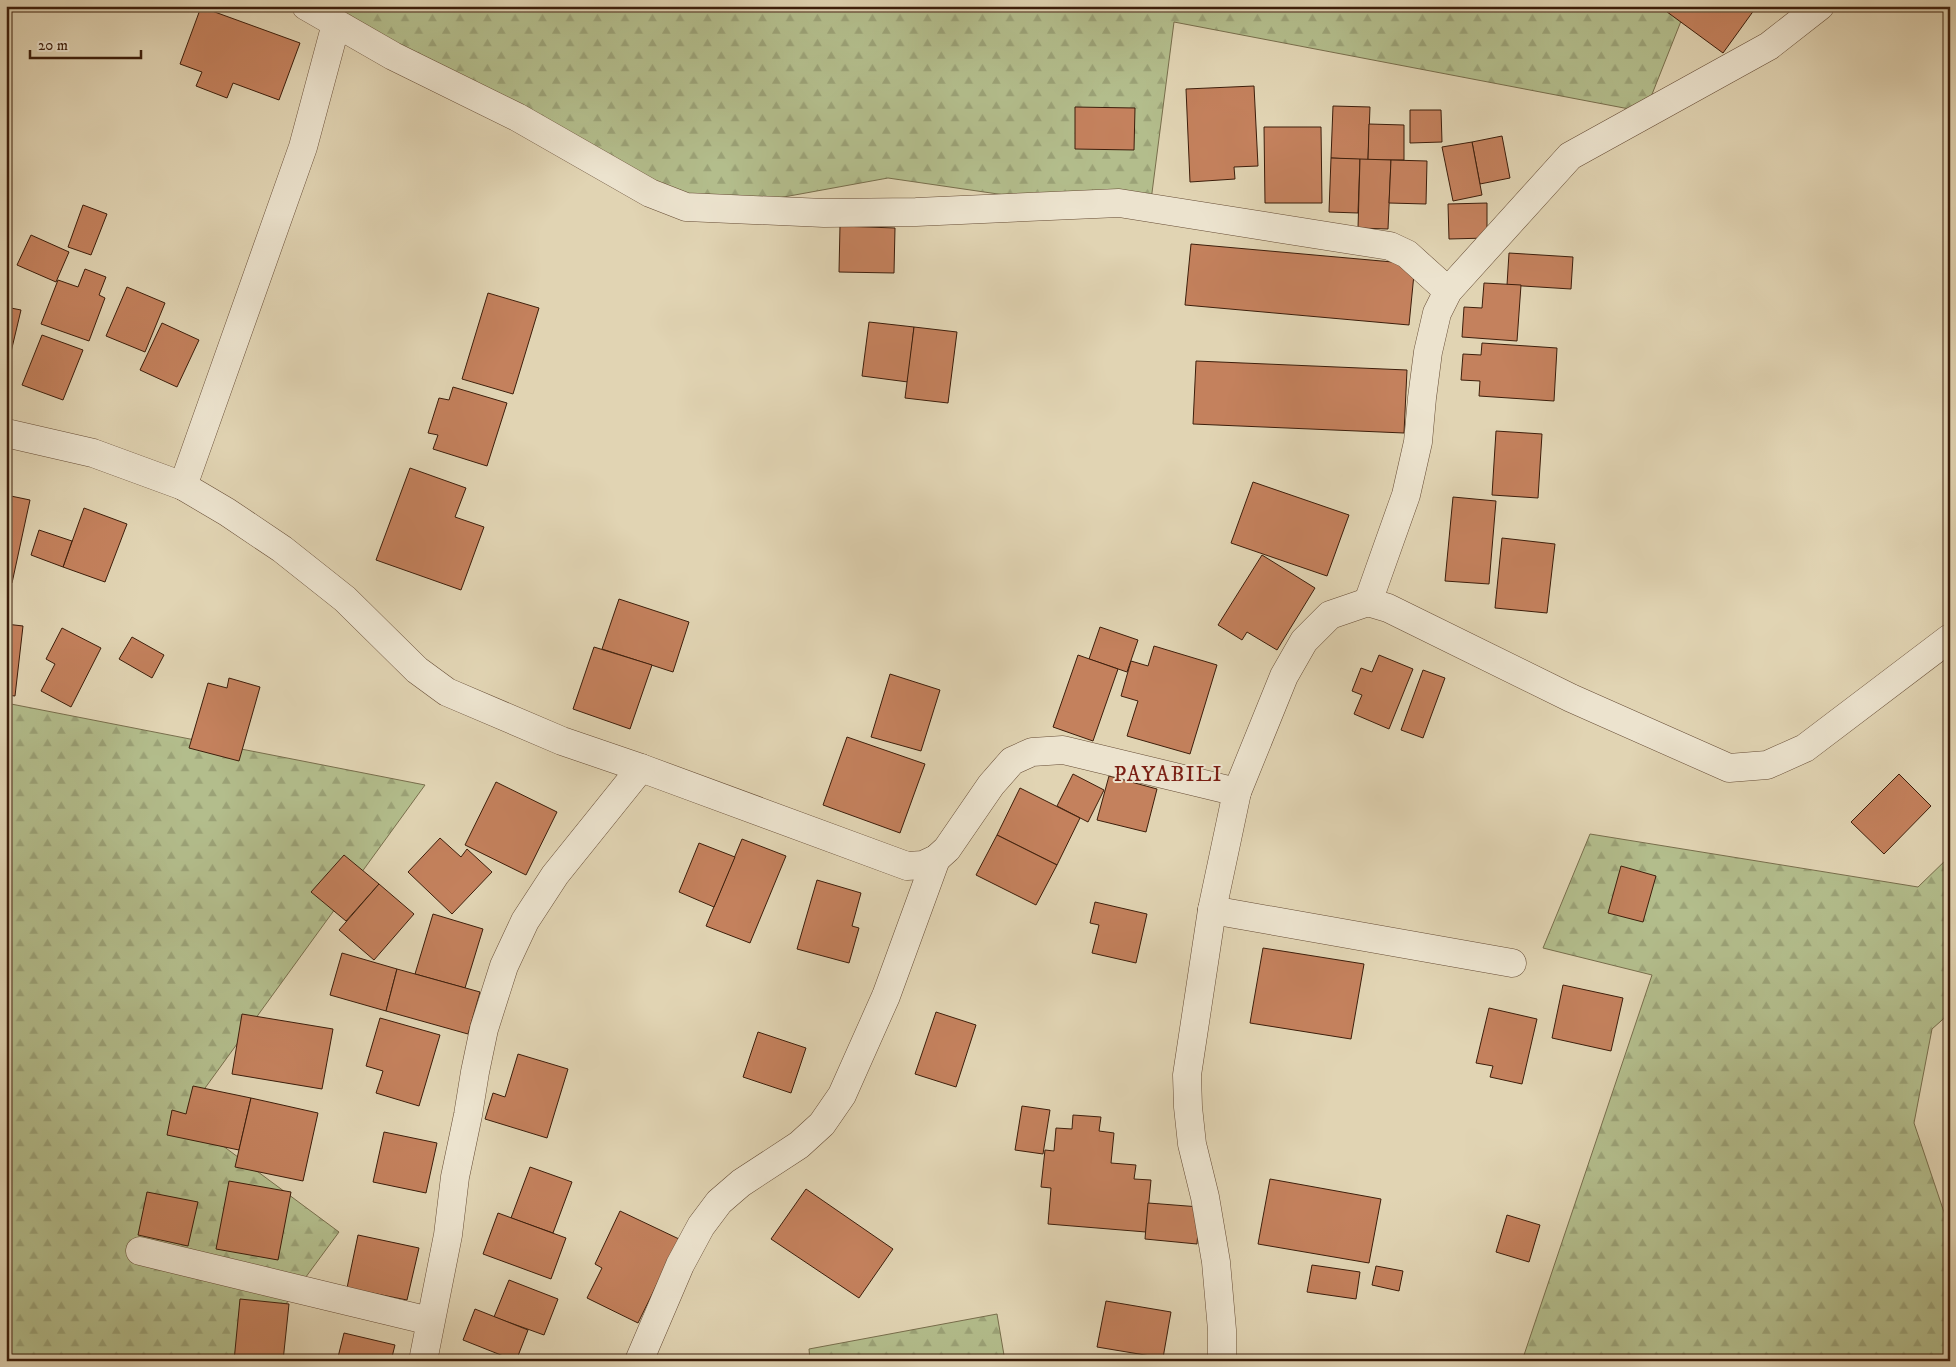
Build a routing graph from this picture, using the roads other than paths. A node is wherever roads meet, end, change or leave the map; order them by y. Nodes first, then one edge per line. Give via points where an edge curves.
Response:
1 (306, 6) edge
2 (1820, 6) edge
3 (336, 24) junction
4 (1448, 291) junction
5 (6, 433) edge
6 (183, 486) junction
7 (1368, 602) junction
8 (1950, 638) edge
9 (641, 768) junction
10 (1237, 792) junction
11 (936, 859) junction
12 (1212, 910) junction
13 (1512, 963) dead end
14 (140, 1251) dead end
15 (430, 1321) junction
16 (423, 1361) edge
17 (640, 1361) edge
18 (1222, 1361) edge

1 - 3 street
2 - 4 street via 1769,46 1570,156
3 - 4 street via 393,56 518,117 650,192 686,207 824,213 1119,203 1390,246 1407,254
3 - 6 street via 303,147
4 - 7 street via 1437,313 1428,352 1418,442 1406,495
5 - 6 street via 93,453
6 - 9 street via 289,555 345,599 417,670 447,692 562,741
7 - 8 street via 1388,608 1571,698 1729,768 1767,765 1805,748
7 - 10 street via 1330,615 1304,641 1284,676
9 - 11 street via 907,866 923,865
9 - 15 street via 555,875 525,921 504,966 484,1029 475,1072
10 - 11 street via 1063,750 1032,752 1012,761 991,785 947,849
10 - 12 street
11 - 17 street via 886,996 842,1095 822,1124 799,1145 741,1182 719,1202 701,1226 680,1265
12 - 13 street
12 - 18 street via 1187,1075 1192,1144 1216,1262
14 - 15 street
15 - 16 street

